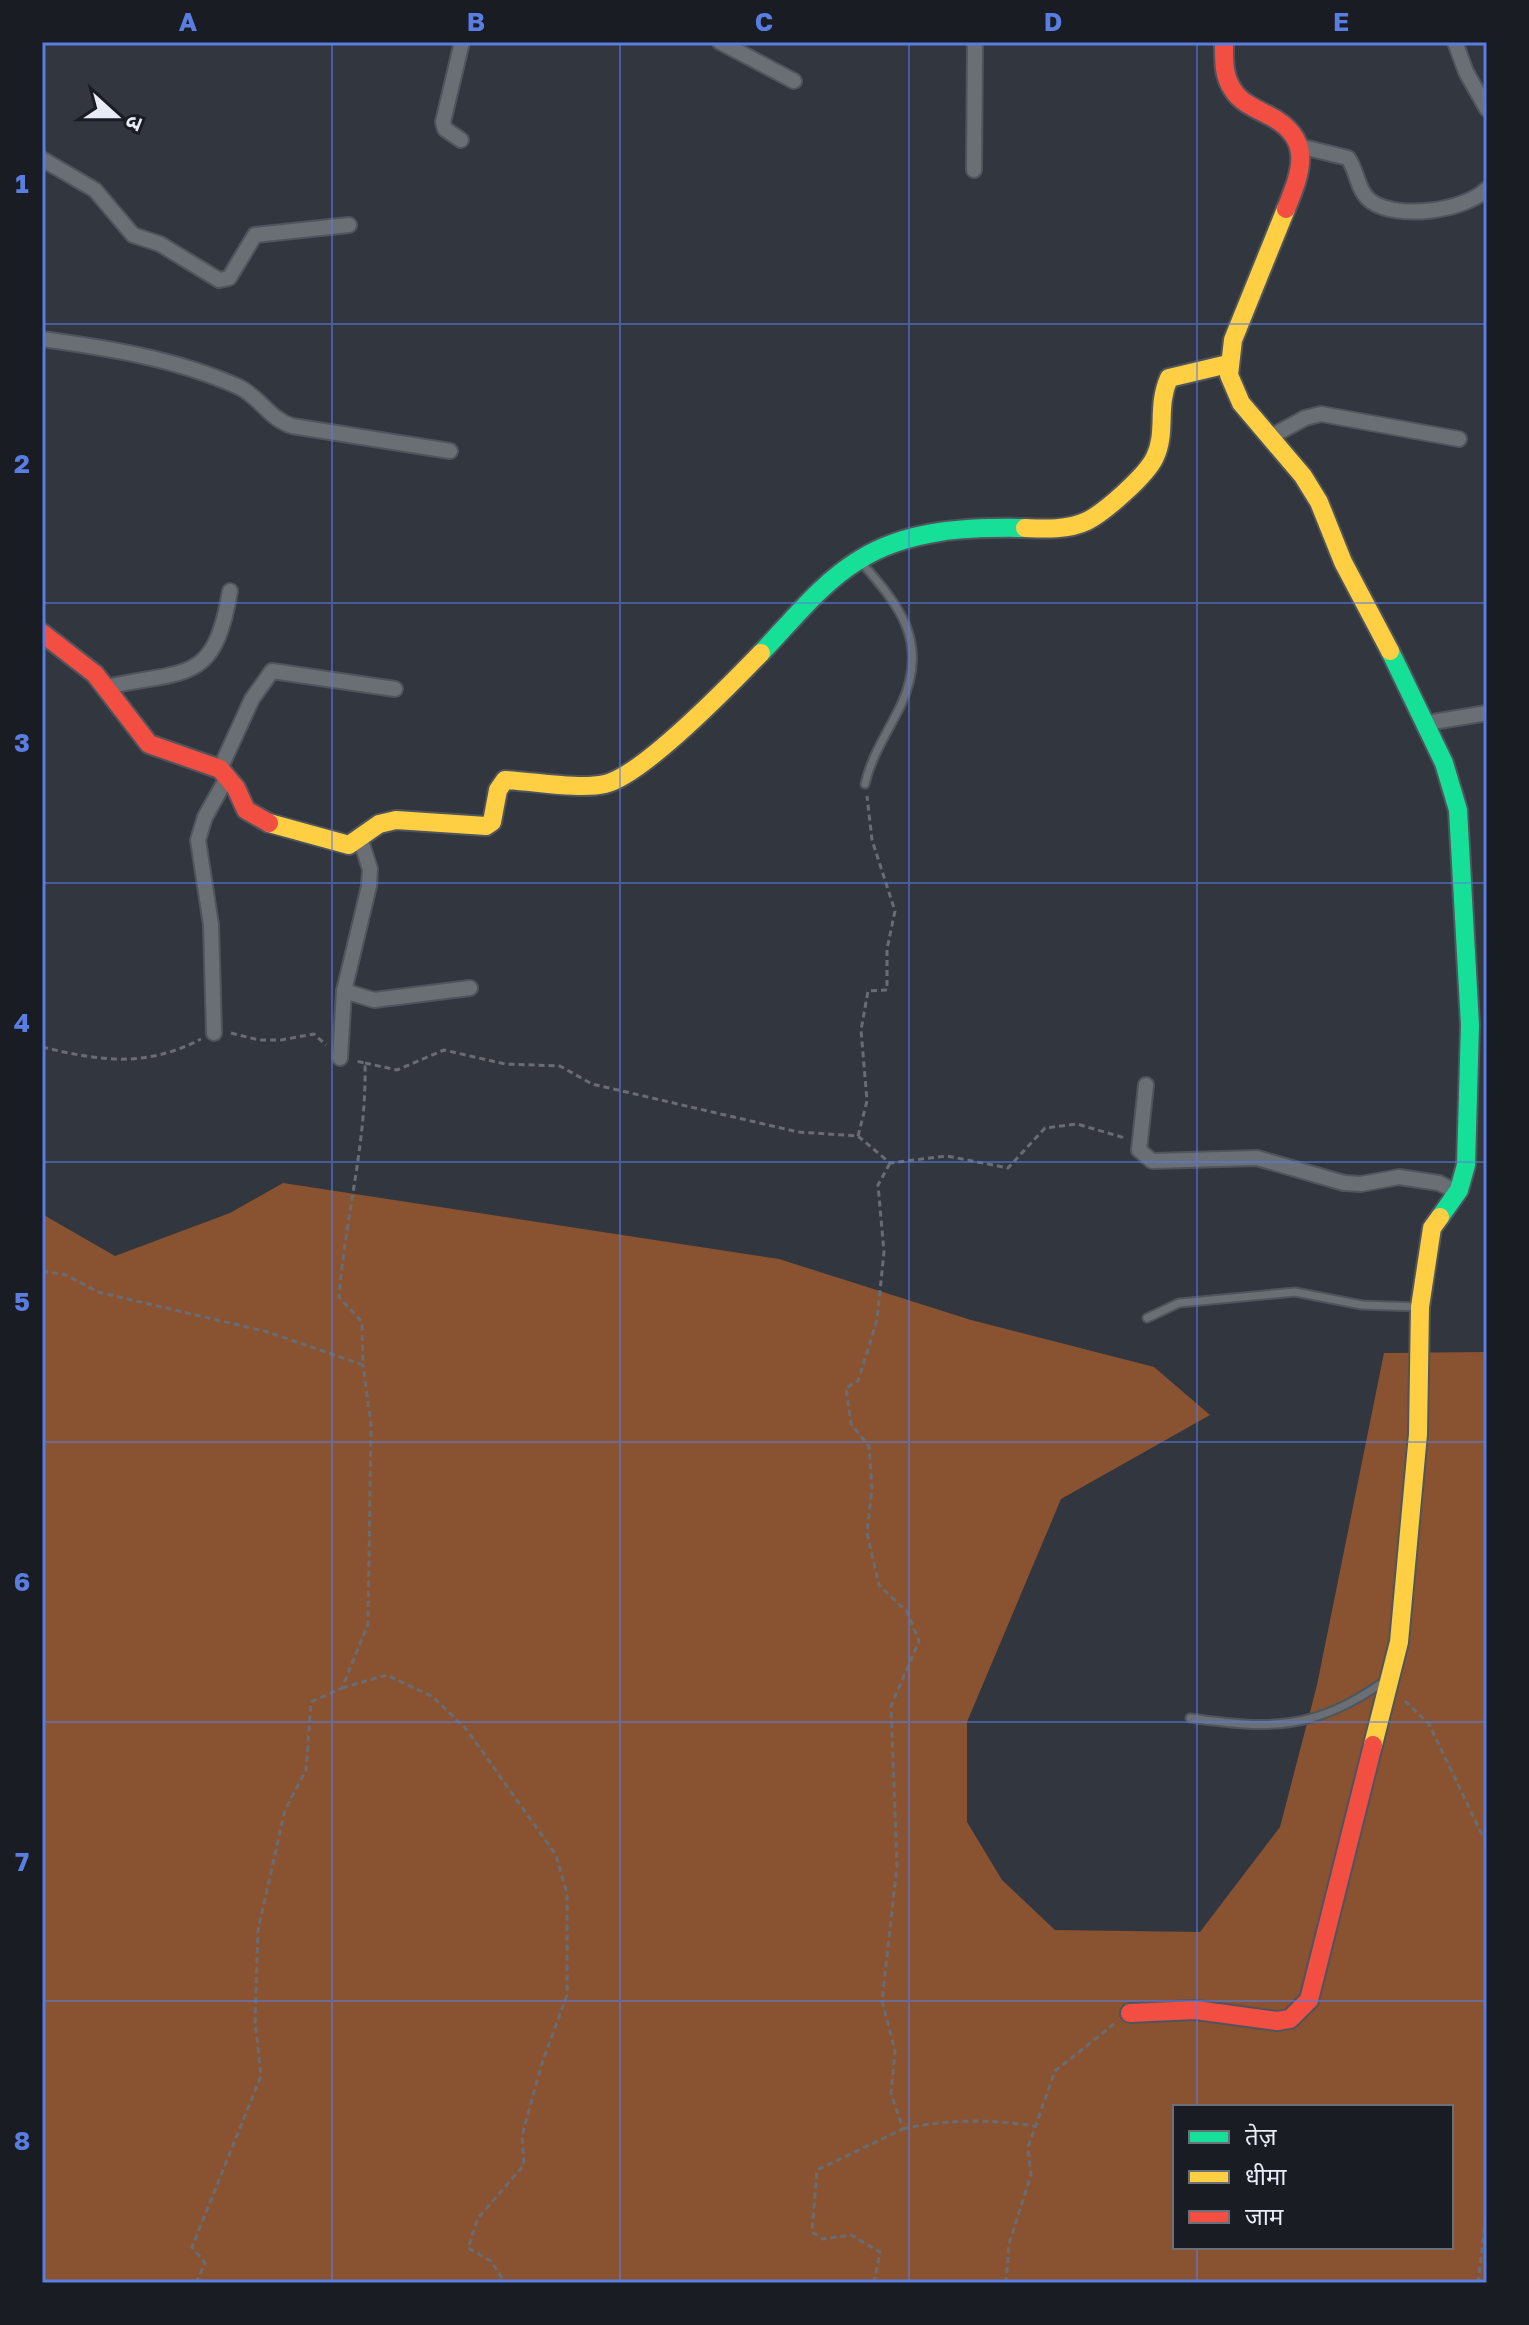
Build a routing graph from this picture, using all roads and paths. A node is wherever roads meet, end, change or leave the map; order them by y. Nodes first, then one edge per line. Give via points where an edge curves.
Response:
1 (462, 42) edge
2 (720, 42) edge
3 (975, 42) edge
4 (1224, 42) edge
5 (1455, 42) edge
6 (794, 81) dead end
7 (1487, 109) edge
8 (461, 140) dead end
9 (1303, 147) junction
10 (42, 159) edge
11 (974, 170) dead end
12 (1484, 195) edge
13 (349, 225) dead end
14 (42, 339) edge
15 (1228, 364) junction
16 (1270, 437) junction
17 (1459, 439) dead end
18 (450, 451) dead end
19 (858, 560) junction
20 (230, 591) dead end
21 (42, 633) edge
22 (106, 687) junction
23 (395, 689) dead end
24 (1487, 713) edge
25 (1427, 723) junction
26 (224, 772) junction
27 (865, 784) joint
28 (361, 841) junction
29 (470, 988) dead end
30 (344, 991) junction
31 (214, 1033) junction
32 (42, 1047) edge
33 (340, 1058) junction
34 (365, 1063) junction
35 (1146, 1085) dead end
36 (858, 1136) junction
37 (1139, 1142) junction
38 (890, 1163) junction
39 (1457, 1192) junction
40 (42, 1271) edge
41 (1420, 1307) junction
42 (1147, 1318) dead end
43 (363, 1365) junction
44 (1390, 1680) junction
45 (342, 1688) junction
46 (1190, 1718) dead end
47 (1487, 1845) edge
48 (1130, 2013) joint
49 (1035, 2126) junction
50 (903, 2129) junction
51 (1487, 2205) edge
52 (196, 2283) edge
53 (505, 2283) edge
54 (874, 2283) edge
55 (1006, 2283) edge
56 (1478, 2283) edge

1 - 8 street via 443,122
2 - 6 street
3 - 11 street
4 - 9 street via 1223,76 1233,94 1289,125
5 - 7 street
9 - 12 street via 1348,158 1363,193 1382,206 1426,212
9 - 15 street via 1301,173
10 - 13 street via 95,190 133,235 160,244 219,280 229,278 255,235
14 - 18 street via 135,354 240,388 274,418 292,426
15 - 16 street via 1233,389
15 - 19 street via 1169,378 1160,398 1161,435 1155,458 1087,521 1054,529 941,530 907,538
16 - 17 street via 1321,414
16 - 25 street via 1319,502 1343,562
19 - 27 lane via 895,601 913,650 902,703 871,761
19 - 28 street via 712,704 616,782 505,780 489,826 390,821 374,826
20 - 22 street via 224,626 207,658 184,672
21 - 22 street
22 - 26 street via 149,744
23 - 26 street via 272,671 260,684
24 - 25 street
25 - 39 street via 1458,810 1470,1025 1466,1165
26 - 28 street via 246,810 264,822 349,845
26 - 31 street via 198,840 211,925
27 - 36 path via 872,840 895,911 887,949 887,990 868,991 861,1030 867,1101
28 - 30 street via 369,886
29 - 30 street via 374,1000
30 - 33 street
31 - 32 path via 145,1061
31 - 33 path via 259,1040 314,1034
33 - 34 path
34 - 36 path via 397,1070 444,1050 505,1064 560,1066 592,1084 798,1132
34 - 43 path via 366,1110 339,1297 362,1322
35 - 37 street
36 - 38 path
37 - 38 path via 1077,1124 1045,1128 1008,1168 947,1156
37 - 39 street via 1141,1155 1161,1163 1257,1158 1344,1183 1399,1177 1439,1183
38 - 50 path via 878,1185 884,1252 877,1320 858,1381 846,1388 851,1424 869,1446 867,1533 879,1585 907,1612 919,1641 891,1706 897,1866 882,2001 895,2051 891,2093
39 - 41 street via 1432,1228
40 - 43 path via 66,1275 98,1292 268,1332
41 - 42 lane via 1362,1305 1295,1292 1193,1300
41 - 44 street via 1418,1434 1399,1642
43 - 45 path via 371,1425 368,1624
44 - 46 lane via 1347,1706 1297,1723 1258,1727
44 - 47 path via 1429,1724
44 - 48 street via 1309,2000 1290,2019 1277,2021 1196,2010
45 - 52 path via 311,1702 306,1770 285,1810 258,1930 255,2020 261,2076 192,2247 205,2263
45 - 53 path via 387,1675 433,1697 467,1730 518,1797 556,1855 567,1894 567,1995 522,2136 524,2165 478,2218 468,2248 491,2261
48 - 49 path via 1055,2071
49 - 50 path via 998,2120
49 - 55 path via 1028,2147 1031,2175 1009,2244
50 - 54 path via 817,2170 812,2232 823,2239 851,2235 880,2252
51 - 56 path

